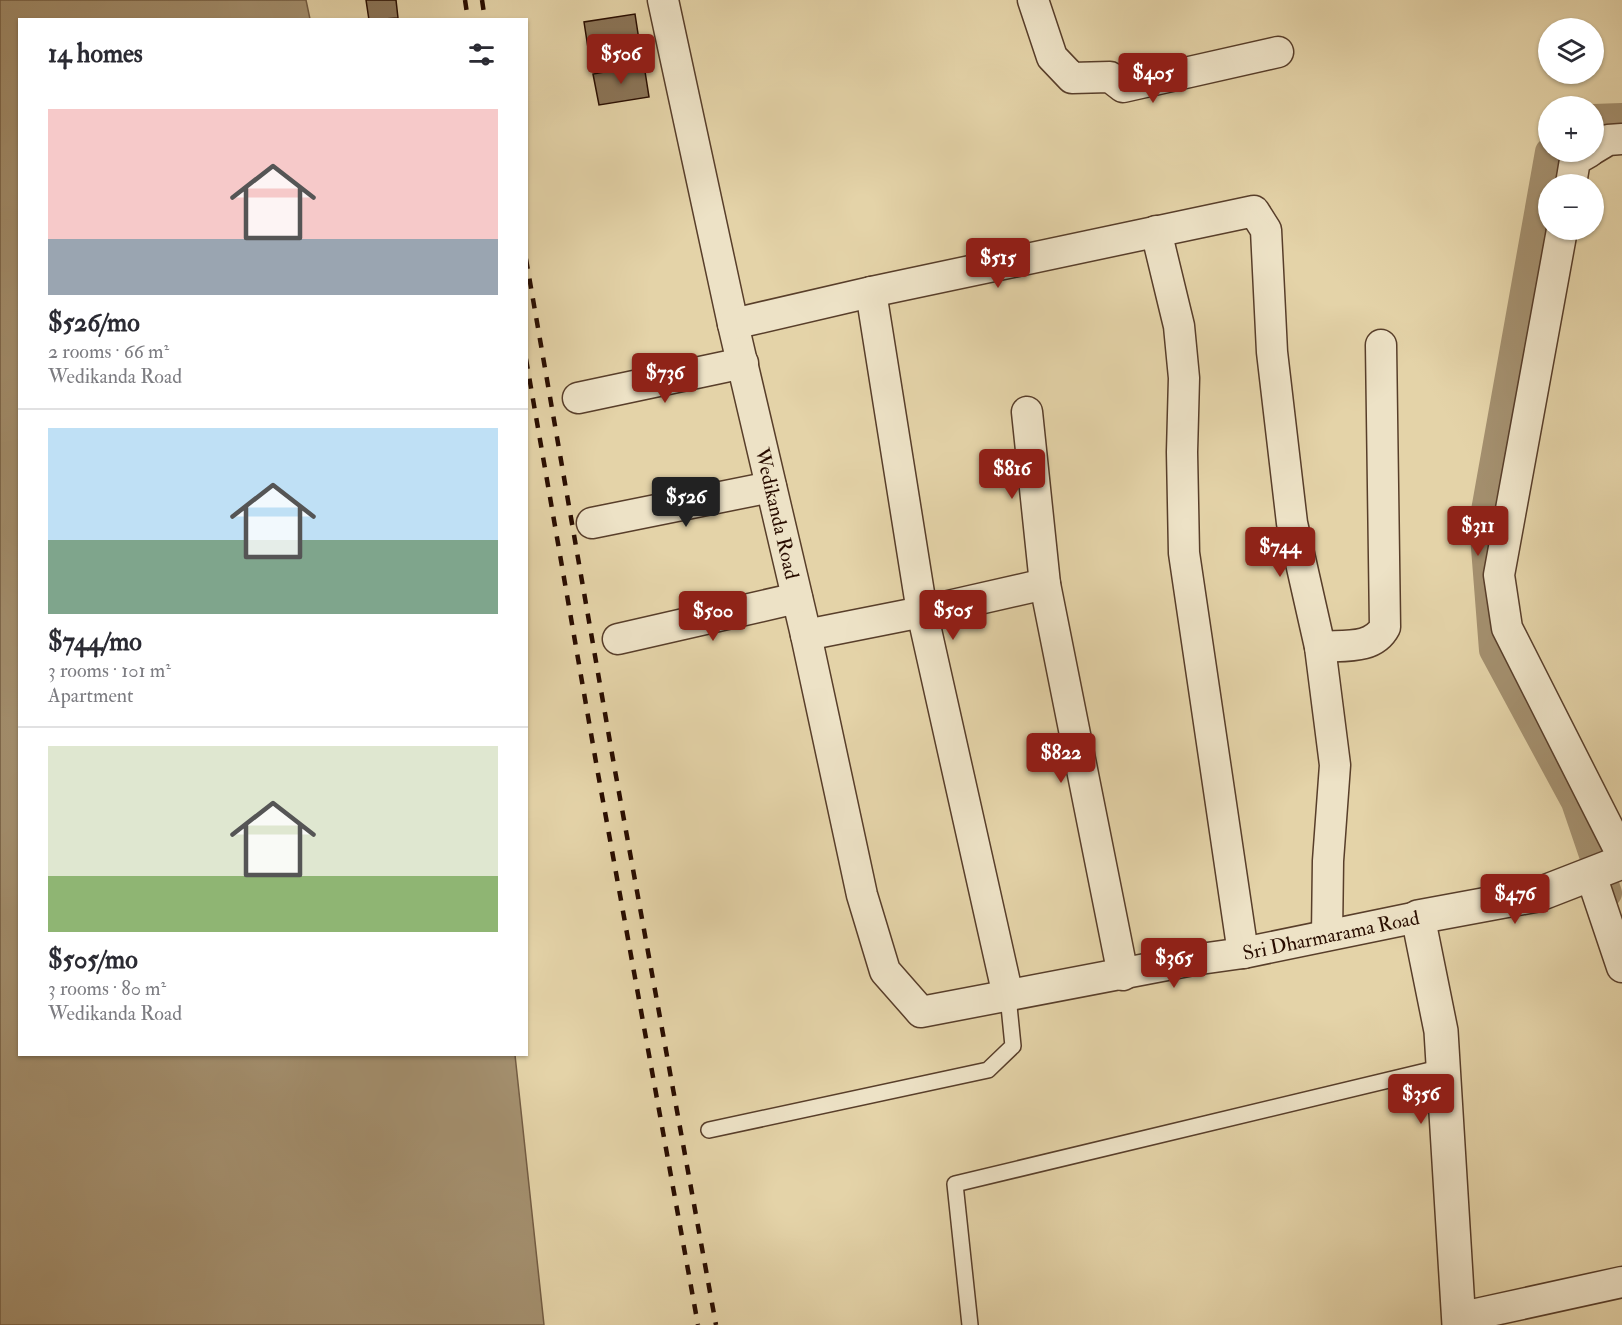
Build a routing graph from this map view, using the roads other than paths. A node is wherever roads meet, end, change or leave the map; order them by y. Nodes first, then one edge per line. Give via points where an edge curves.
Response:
1 (663, 0) edge
2 (1033, 0) edge
3 (1278, 51) dead end
4 (1622, 139) edge
5 (1604, 142) edge
6 (1156, 231) junction
7 (1560, 240) edge
8 (871, 292) junction
9 (733, 324) junction
10 (1381, 345) dead end
11 (742, 363) junction
12 (578, 398) dead end
13 (1027, 412) dead end
14 (771, 487) junction
15 (592, 523) dead end
16 (1045, 584) junction
17 (797, 598) junction
18 (922, 612) junction
19 (806, 635) junction
20 (618, 639) dead end
21 (1320, 647) junction
22 (1609, 866) edge
23 (1418, 918) junction
24 (1327, 935) junction
25 (1243, 953) junction
26 (1622, 967) edge
27 (1123, 975) junction
28 (1008, 996) junction
29 (921, 1012) joint
30 (1443, 1067) junction
31 (709, 1130) dead end
32 (1622, 1282) edge
33 (1459, 1322) edge
34 (970, 1325) edge

1 - 9 street, Wedikanda Road
2 - 3 street via 1052,57 1072,78 1110,77 1123,87
4 - 5 street
6 - 8 street
6 - 21 street via 1254,211 1266,230 1272,352 1292,523
6 - 25 street via 1179,326 1184,378 1184,553
7 - 22 street via 1499,575 1507,628
8 - 9 street
8 - 18 street
9 - 11 street, Wedikanda Road
10 - 21 street via 1385,627 1380,638 1367,644
11 - 12 street
11 - 14 street, Wedikanda Road
13 - 16 street
14 - 15 street
14 - 17 street, Wedikanda Road
16 - 18 street
16 - 27 street
17 - 19 street, Wedikanda Road
17 - 20 street
18 - 19 street
18 - 28 street
19 - 29 street, Wedikanda Road via 862,895 885,971
21 - 24 street via 1335,765
22 - 23 street, Sri Dharmarama Road via 1537,895
22 - 26 street
23 - 24 street, Sri Dharmarama Road
23 - 30 street via 1441,1031
24 - 25 street, Sri Dharmarama Road
25 - 27 street, Sri Dharmarama Road
27 - 28 street, Sri Dharmarama Road
28 - 29 street, Sri Dharmarama Road
28 - 31 lane via 1013,1046 988,1070
30 - 33 street
30 - 34 lane via 955,1184
32 - 33 street

